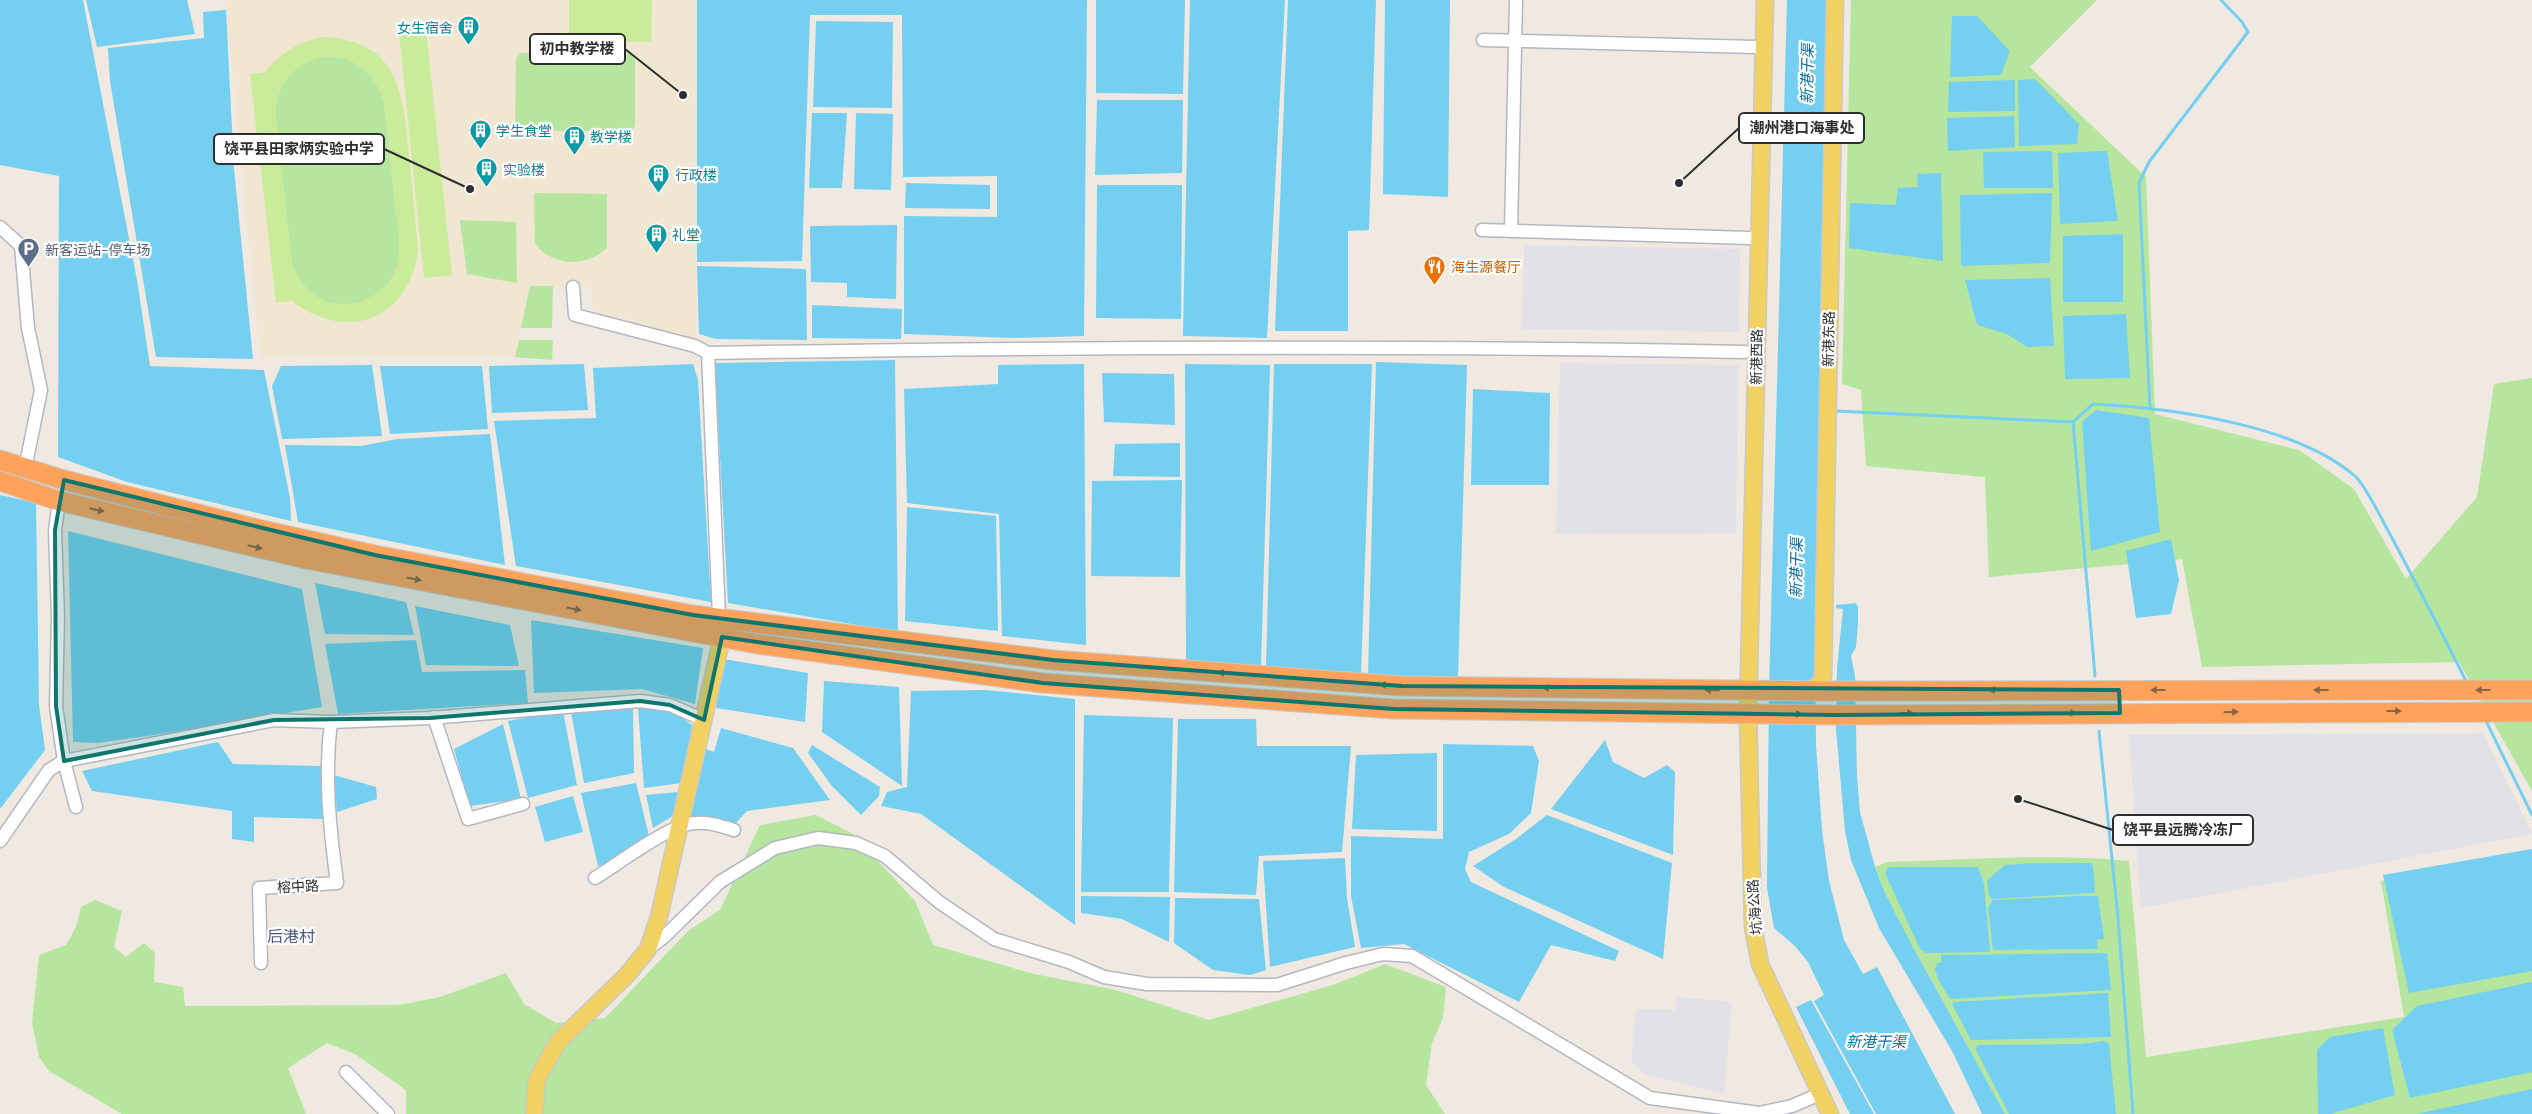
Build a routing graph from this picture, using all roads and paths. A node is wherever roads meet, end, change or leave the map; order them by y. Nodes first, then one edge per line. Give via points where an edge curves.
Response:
1 (1516, 0) edge
2 (1765, 0) edge
3 (1835, 0) edge
4 (1483, 40) dead end
5 (1515, 41) junction
6 (1755, 47) dead end
7 (0, 227) edge
8 (1482, 230) dead end
9 (1511, 231) junction
10 (1750, 238) dead end
11 (573, 287) dead end
12 (1745, 352) dead end
13 (708, 353) junction
14 (0, 460) edge
15 (25, 469) junction
16 (64, 480) junction
17 (0, 481) edge
18 (59, 500) junction
19 (718, 617) junction
20 (692, 623) junction
21 (760, 623) junction
22 (722, 637) junction
23 (757, 644) junction
24 (1823, 686) junction
25 (2119, 690) junction
26 (2532, 690) edge
27 (1755, 691) junction
28 (2532, 712) edge
29 (2120, 713) junction
30 (1757, 714) junction
31 (434, 717) junction
32 (704, 720) junction
33 (331, 722) junction
34 (64, 761) junction
35 (523, 804) dead end
36 (76, 806) dead end
37 (679, 826) junction
38 (734, 830) dead end
39 (0, 841) edge
40 (595, 878) dead end
41 (648, 949) junction
42 (261, 963) dead end
43 (346, 1072) dead end
44 (1815, 1096) dead end
45 (388, 1114) edge
46 (534, 1114) edge
47 (1830, 1114) edge

1 - 5 street
2 - 27 main road, 新港西路
3 - 24 main road, 新港东路
4 - 5 street
5 - 6 street
5 - 9 street
7 - 15 street via 21,246 28,328 41,390
8 - 9 street
9 - 10 street
11 - 13 street via 576,315 695,346
12 - 13 street via 1227,347
13 - 19 street
14 - 15 highway
15 - 16 highway
16 - 18 highway
16 - 20 highway via 258,529
17 - 18 highway
18 -> 20 highway via 306,559
18 - 34 street via 55,530 58,617 56,706
19 - 20 highway
19 - 21 highway
20 - 22 highway
21 - 23 highway
27 -> 21 highway via 1402,686 1053,660
22 - 23 highway
22 - 32 main road
23 - 30 highway via 1043,683 1393,709
25 -> 24 highway via 1858,691
24 - 27 highway
26 -> 25 highway
25 - 29 highway
27 - 30 main road, 新港西路
29 -> 28 highway
30 -> 29 highway
30 - 47 main road, 坑海公路 via 1752,927 1760,964
31 - 32 street via 640,701 670,706
31 - 33 street
31 - 35 street via 468,818
32 - 37 main road
33 - 34 street via 274,720
33 - 42 street, 榕中路 via 327,771 337,883 259,888
34 - 36 street
34 - 39 street via 49,770
37 - 38 street via 695,822
37 - 40 street
37 - 41 main road via 659,917
41 - 44 street via 720,882 775,848 818,838 856,843 886,856 939,902 994,939 1069,962 1104,977 1146,984 1277,985 1384,954 1412,956 1650,1098 1759,1113 1792,1106
41 - 46 main road via 627,975 558,1042 537,1079
43 - 45 street

